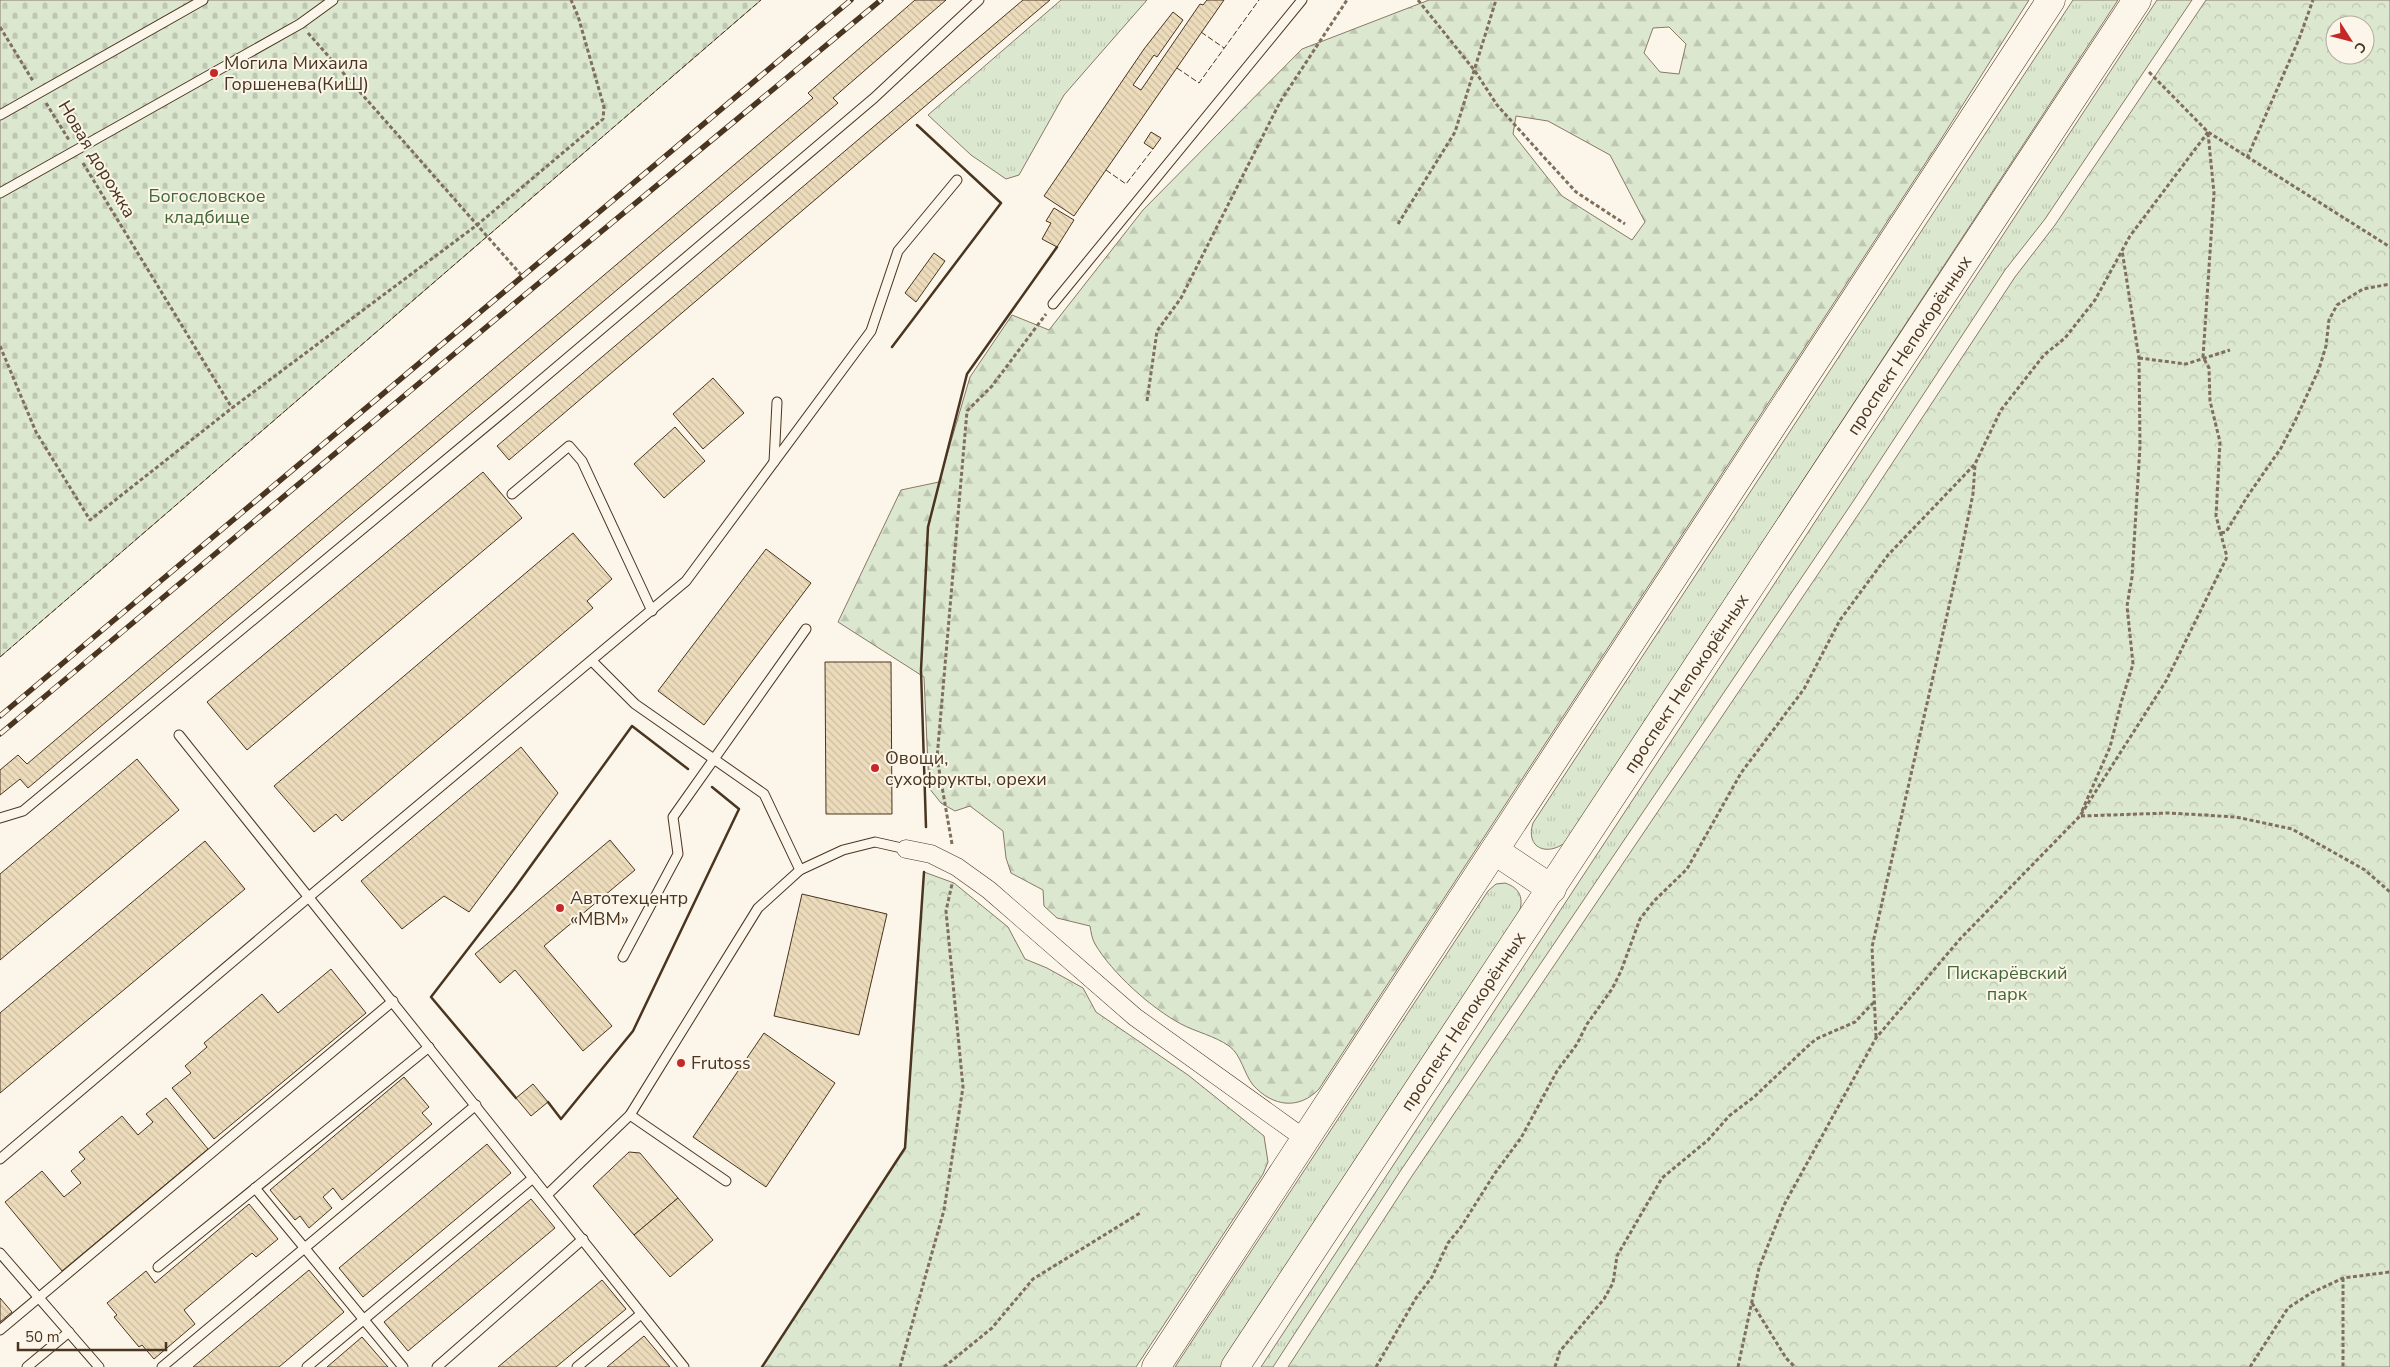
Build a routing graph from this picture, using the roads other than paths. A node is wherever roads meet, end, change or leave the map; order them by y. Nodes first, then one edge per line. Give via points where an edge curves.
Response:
1 (203, 0) edge
2 (333, 0) edge
3 (979, 0) edge
4 (1302, 0) edge
5 (2051, 0) edge
6 (2137, 0) edge
7 (0, 115) edge
8 (957, 180) dead end
9 (0, 193) edge
10 (1053, 304) road end
11 (777, 402) dead end
12 (774, 463) junction
13 (512, 494) dead end
14 (652, 611) junction
15 (806, 629) dead end
16 (592, 661) junction
17 (179, 735) dead end
18 (714, 760) junction
19 (0, 818) edge
20 (906, 849) joint
21 (1495, 851) junction
22 (800, 870) junction
23 (1552, 889) junction
24 (310, 896) junction
25 (623, 956) dead end
26 (393, 1001) junction
27 (429, 1047) junction
28 (476, 1106) junction
29 (630, 1115) junction
30 (1305, 1139) junction
31 (0, 1159) edge
32 (533, 1178) junction
33 (726, 1181) dead end
34 (255, 1188) junction
35 (547, 1195) junction
36 (583, 1239) junction
37 (304, 1248) junction
38 (0, 1253) edge
39 (158, 1267) dead end
40 (39, 1298) junction
41 (642, 1314) junction
42 (364, 1320) junction
43 (0, 1330) edge
44 (69, 1332) junction
45 (27, 1367) edge
46 (99, 1367) edge
47 (162, 1367) edge
48 (307, 1367) edge
49 (403, 1367) edge
50 (437, 1367) edge
51 (577, 1367) edge
52 (684, 1367) edge
53 (1156, 1367) edge
54 (1235, 1367) edge

1 - 7 lane
2 - 9 lane via 300,24
3 - 19 lane via 874,98 513,404 23,811
4 - 10 lane
5 - 21 main road
6 - 23 main road, проспект Непокорённых
8 - 12 lane via 898,251 870,331
11 - 12 lane
12 - 14 lane via 686,581
13 - 14 lane via 570,446 582,461
14 - 16 lane
15 - 18 lane
16 - 18 lane via 634,704
16 - 24 lane
17 - 24 lane
18 - 22 lane via 764,794
18 - 25 lane via 673,817 678,854
20 - 22 lane via 875,842 844,850
20 - 30 street via 931,854 957,867 989,890 1135,1016
21 - 23 main road
21 - 30 main road
22 - 29 lane via 758,908
23 - 54 main road, проспект Непокорённых
24 - 26 lane
24 - 31 lane
26 - 27 lane
26 - 40 lane
27 - 28 lane
27 - 34 lane
28 - 32 lane
28 - 37 lane
29 - 33 lane
29 - 35 lane
30 - 53 main road
32 - 35 lane
32 - 42 lane
34 - 37 lane
34 - 39 lane
35 - 36 lane
36 - 41 lane
36 - 50 lane
37 - 42 lane
37 - 47 lane
38 - 40 lane
40 - 43 lane
40 - 44 lane
41 - 51 lane
41 - 52 lane
42 - 48 lane
42 - 49 lane
44 - 45 lane
44 - 46 lane

